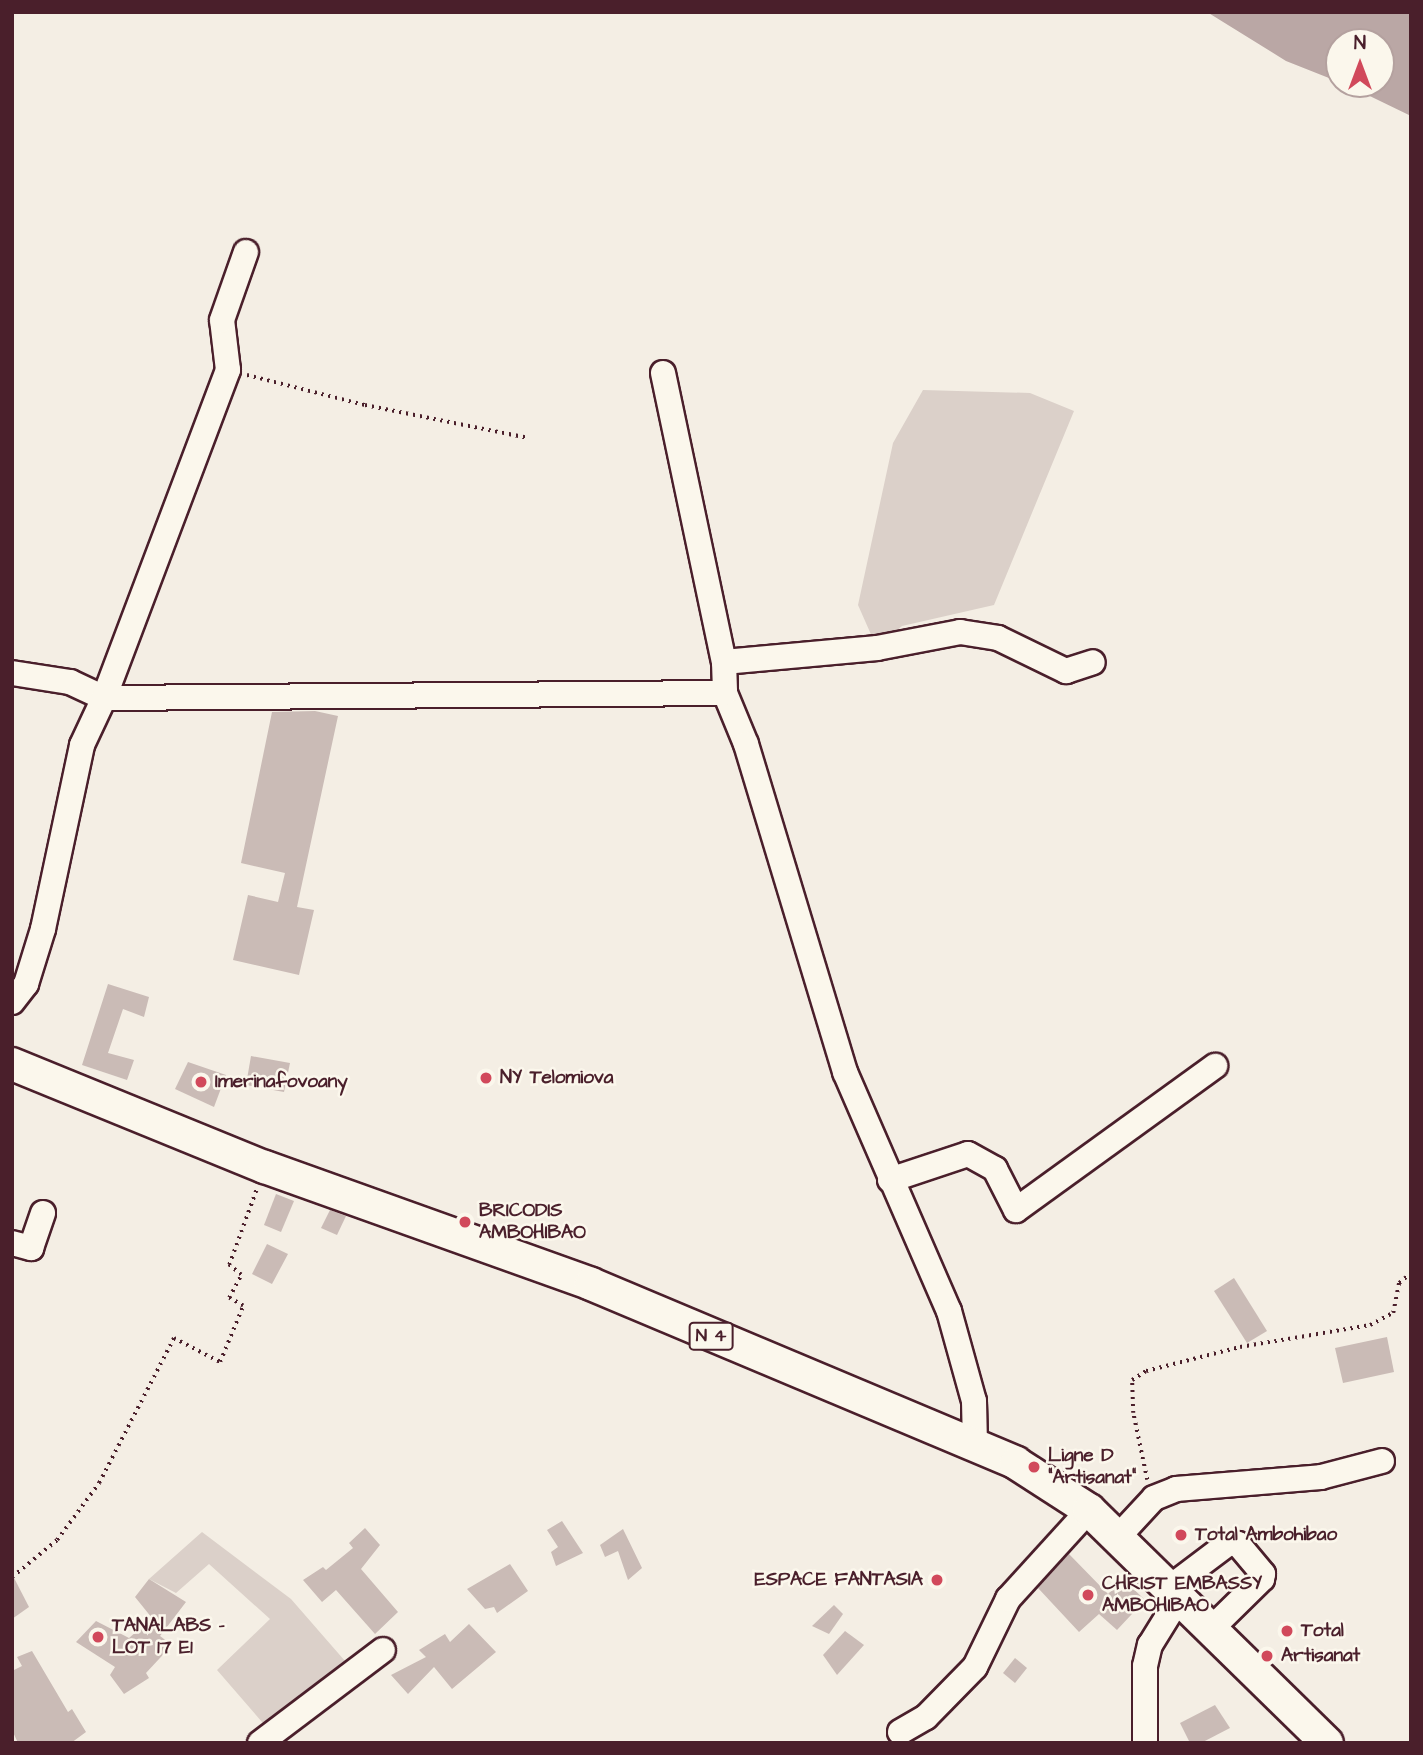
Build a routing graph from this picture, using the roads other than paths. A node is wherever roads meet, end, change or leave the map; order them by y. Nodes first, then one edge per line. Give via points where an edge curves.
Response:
1 (246, 252) dead end
2 (663, 373) dead end
3 (724, 662) junction
4 (1093, 662) dead end
5 (12, 673) edge
6 (725, 693) junction
7 (104, 698) junction
8 (12, 1002) edge
9 (12, 1064) edge
10 (1215, 1066) dead end
11 (890, 1180) junction
12 (43, 1213) dead end
13 (12, 1243) edge
14 (975, 1446) junction
15 (1382, 1461) dead end
16 (1089, 1510) junction
17 (1117, 1538) junction
18 (1174, 1593) junction
19 (1210, 1630) junction
20 (383, 1650) dead end
21 (900, 1732) dead end
22 (260, 1743) edge
23 (1145, 1743) edge
24 (1327, 1743) edge

1 - 7 street via 222,320 228,370
2 - 3 street
3 - 4 street via 877,648 960,632 998,638 1066,671
3 - 6 street
5 - 7 street via 70,682
6 - 7 street
6 - 11 street via 746,744 845,1072
7 - 8 street via 82,745 33,962 26,984
9 - 14 main road, N 4 via 265,1167 591,1284
10 - 11 street via 1016,1210 995,1169 968,1154
11 - 14 street via 949,1311 974,1401
12 - 13 street via 31,1248
14 - 16 main road, N 4 via 1045,1479
15 - 17 street via 1321,1477 1176,1489 1154,1498
16 - 17 main road, N 4
16 - 21 street via 1008,1599 975,1667 926,1717
17 - 18 main road, N 4
18 - 19 main road, N 4
18 - 19 street via 1229,1543 1238,1544 1263,1574 1262,1579
18 - 23 street via 1145,1666
19 - 24 main road, N 4 via 1256,1669
20 - 22 street

